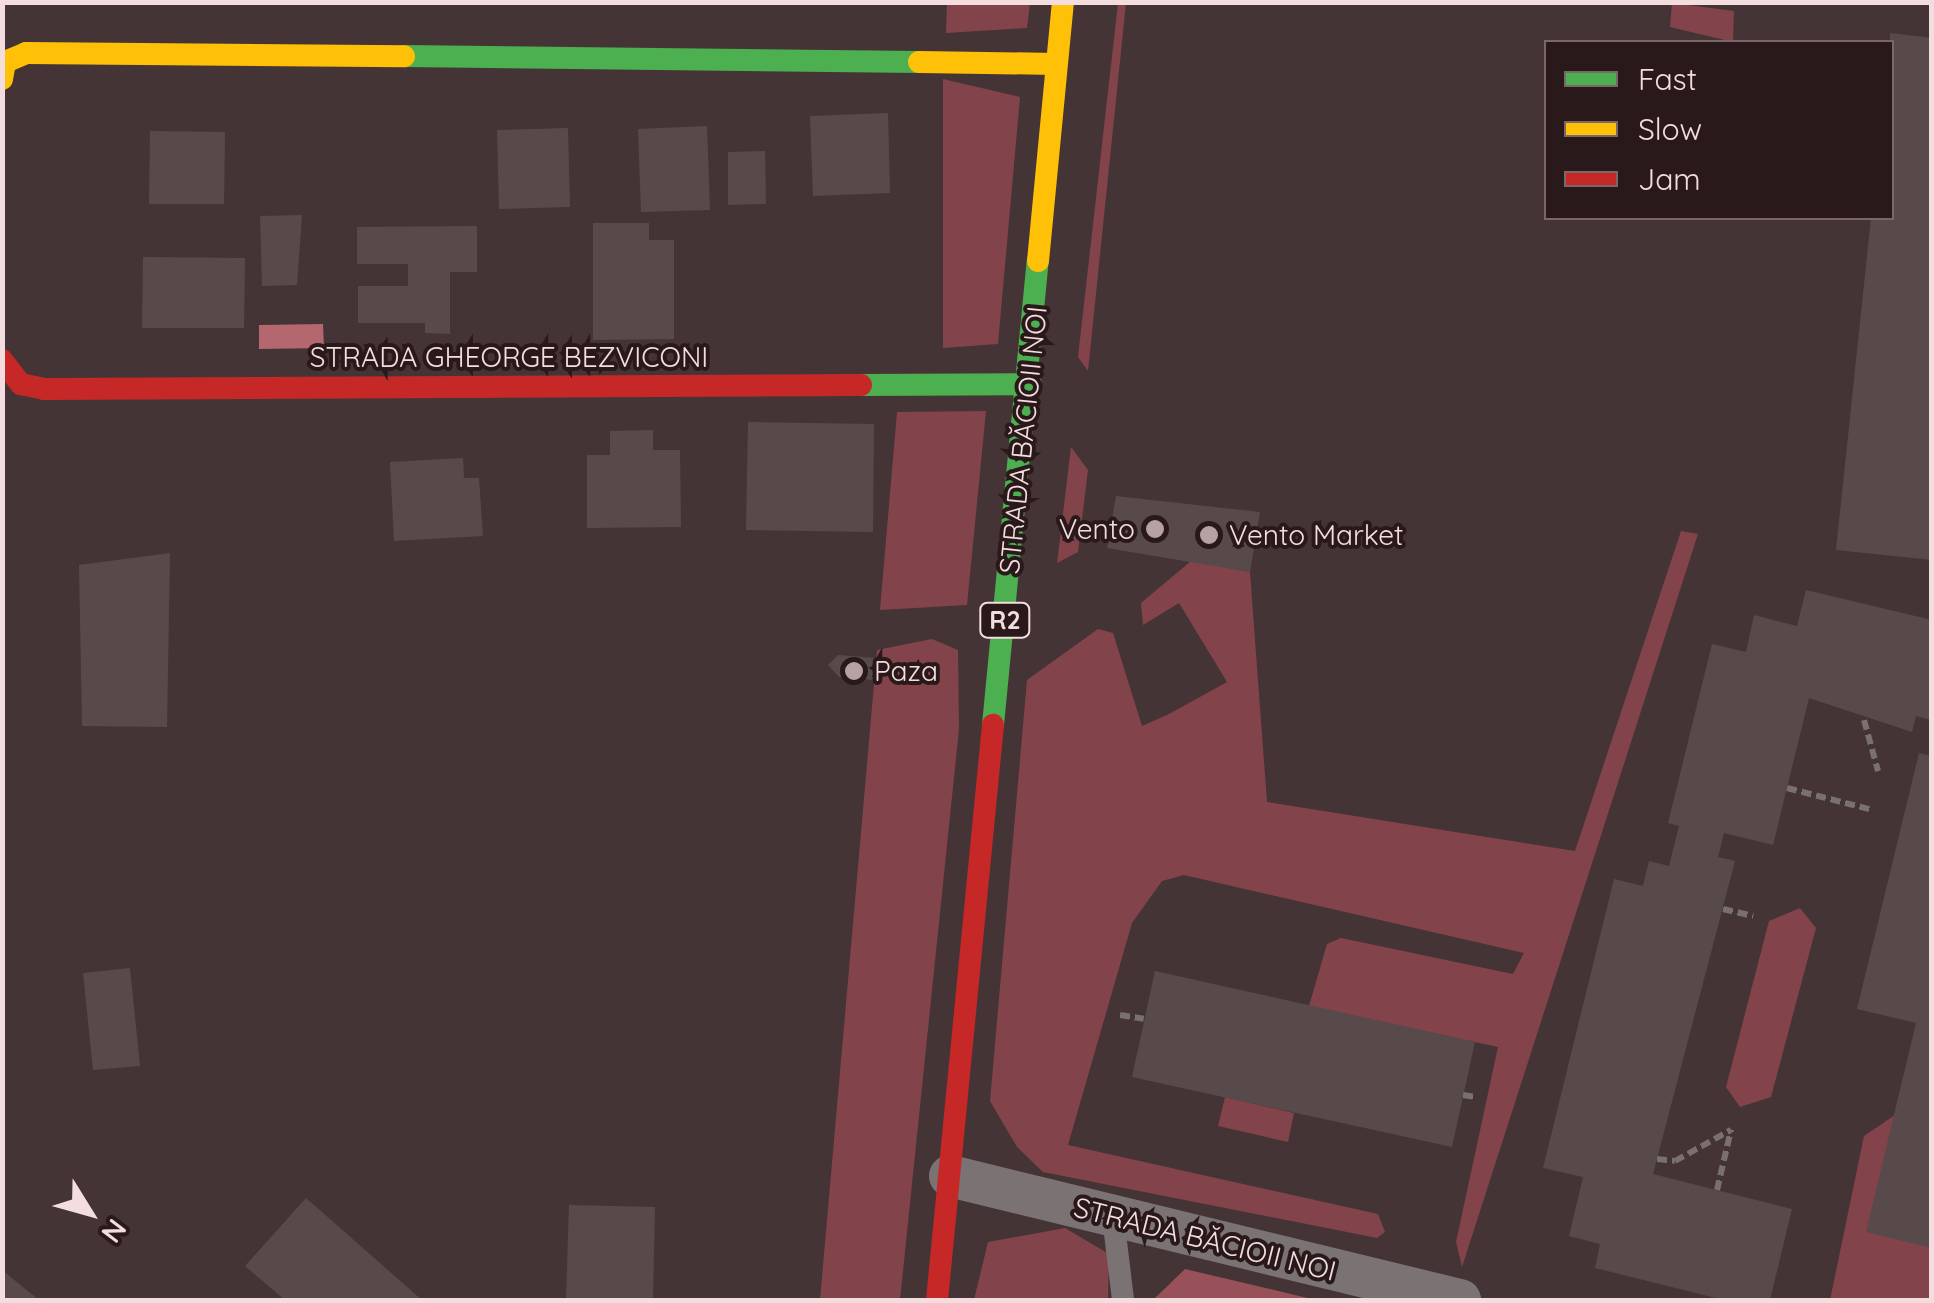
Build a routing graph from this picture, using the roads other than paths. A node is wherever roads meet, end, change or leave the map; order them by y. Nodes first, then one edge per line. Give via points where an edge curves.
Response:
1 (1063, 2) edge
2 (1056, 64) junction
3 (2, 79) edge
4 (2, 360) edge
5 (1030, 384) junction
6 (950, 1176) junction
7 (1113, 1216) junction
8 (937, 1300) edge
9 (1123, 1300) edge
10 (1460, 1300) edge

1 - 2 street, STRADA BĂCIOII NOI / R2
2 - 3 street via 82,52 26,54 5,62
2 - 5 street, STRADA BĂCIOII NOI / R2
4 - 5 street, STRADA GHEORGE BEZVICONI via 21,384 44,389
5 - 6 street, STRADA BĂCIOII NOI / R2
6 - 7 street, STRADA BĂCIOII NOI
6 - 8 street, STRADA BĂCIOII NOI / R2
7 - 9 lane
7 - 10 street, STRADA BĂCIOII NOI

